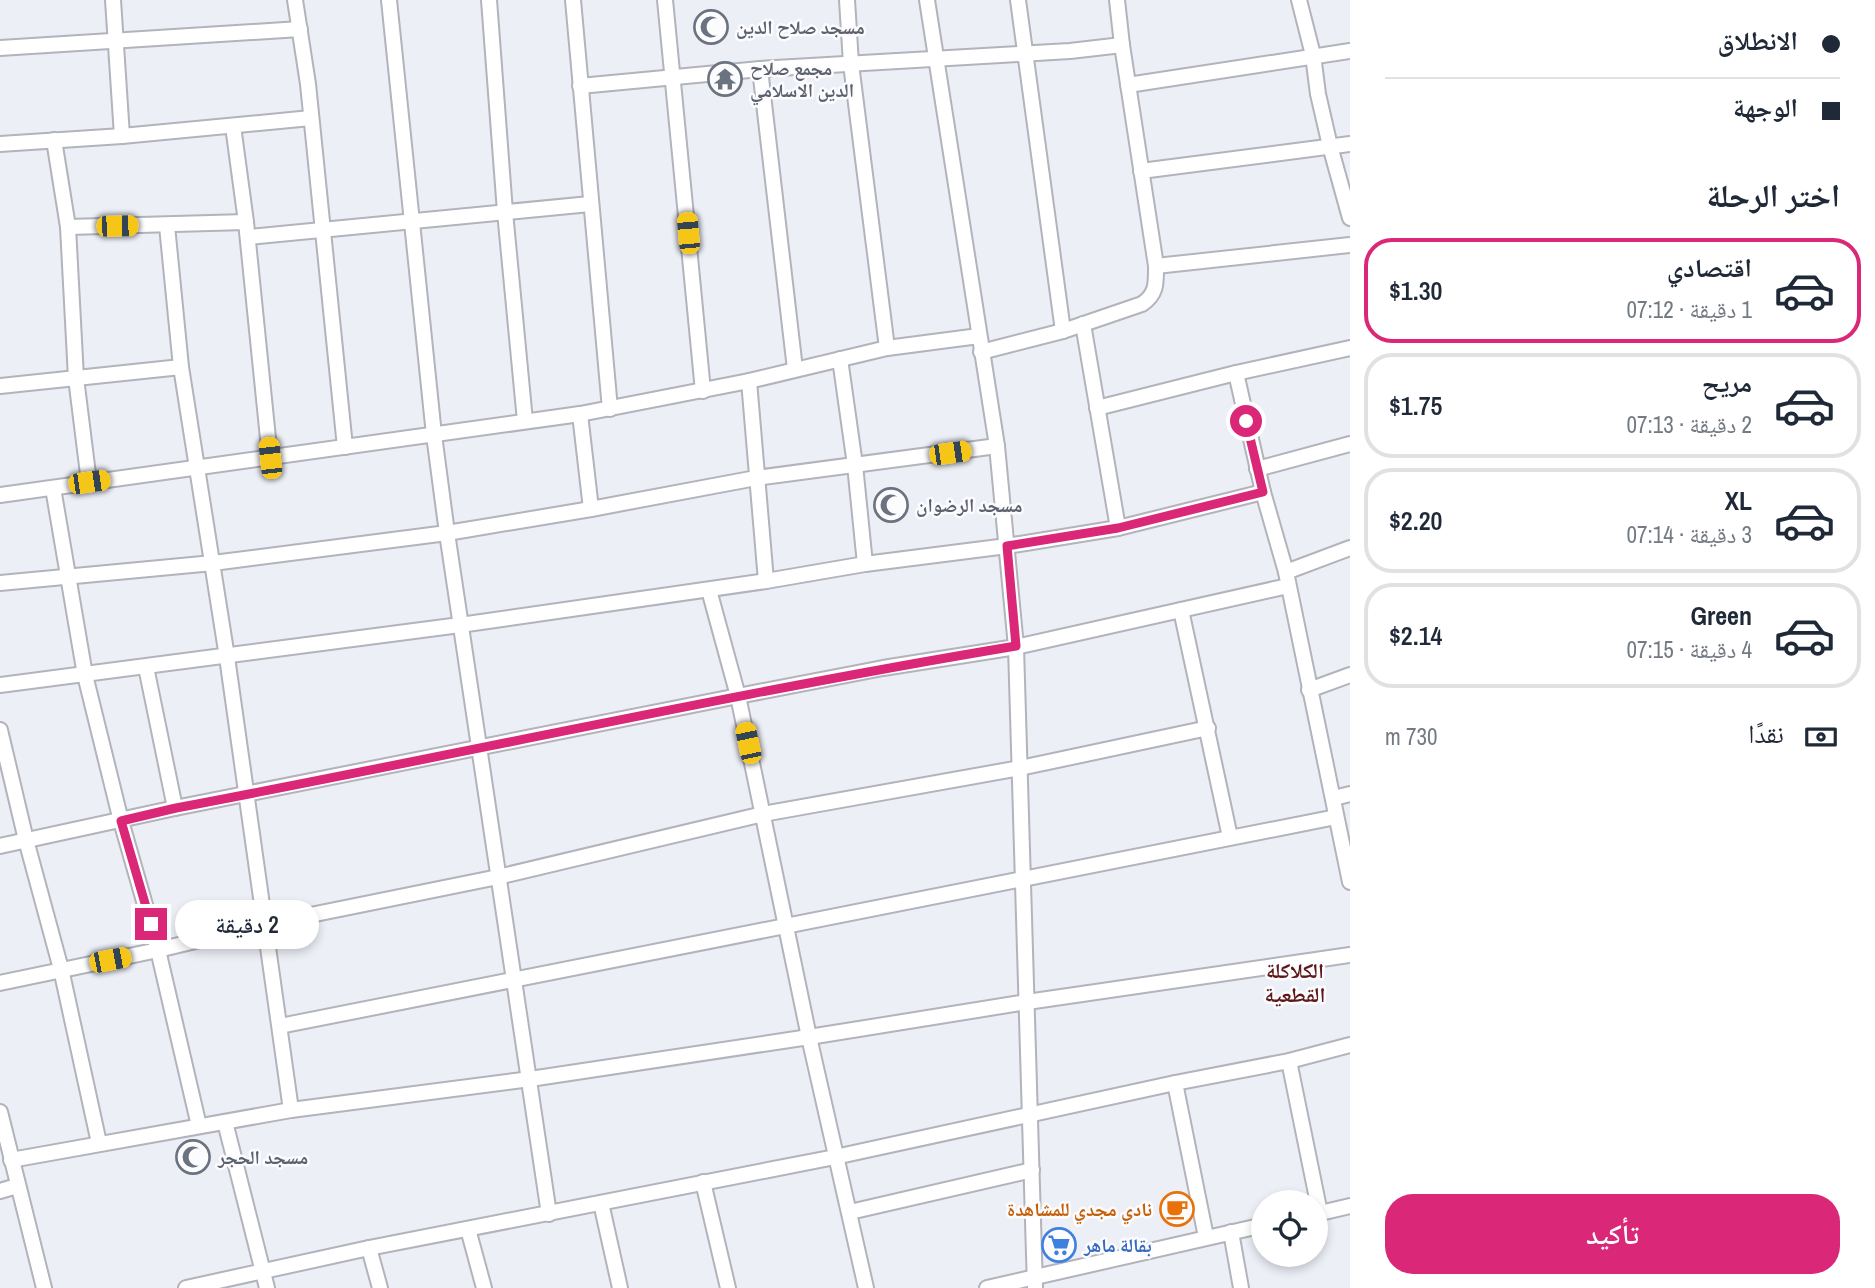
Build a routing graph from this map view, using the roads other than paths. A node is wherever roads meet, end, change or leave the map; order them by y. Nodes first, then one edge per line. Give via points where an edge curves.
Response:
1 (113, 0) edge
2 (295, 0) edge
3 (389, 0) edge
4 (489, 0) edge
5 (573, 0) edge
6 (665, 0) edge
7 (847, 0) edge
8 (927, 0) edge
9 (1018, 0) edge
10 (1117, 0) edge
11 (1299, 0) edge
12 (300, 29) junction
13 (115, 42) junction
14 (1122, 45) junction
15 (0, 48) edge
16 (1350, 51) edge
17 (1024, 53) junction
18 (1313, 55) junction
19 (936, 58) junction
20 (851, 64) junction
21 (760, 69) junction
22 (674, 76) junction
23 (1128, 85) junction
24 (580, 86) junction
25 (311, 118) junction
26 (233, 126) junction
27 (122, 136) junction
28 (54, 141) junction
29 (0, 144) edge
30 (1350, 144) edge
31 (1330, 146) junction
32 (1141, 171) junction
33 (590, 204) junction
34 (505, 212) junction
35 (1350, 218) edge
36 (412, 221) junction
37 (246, 222) junction
38 (166, 226) junction
39 (68, 227) junction
40 (324, 230) junction
41 (248, 237) junction
42 (1350, 244) edge
43 (1156, 266) junction
44 (1083, 324) junction
45 (1063, 331) junction
46 (979, 336) junction
47 (887, 348) junction
48 (1350, 348) edge
49 (981, 352) junction
50 (840, 359) junction
51 (181, 367) junction
52 (795, 369) junction
53 (1236, 373) junction
54 (76, 378) junction
55 (749, 381) junction
56 (0, 386) edge
57 (703, 391) junction
58 (1097, 408) junction
59 (610, 409) junction
60 (580, 414) junction
61 (524, 421) junction
62 (434, 435) junction
63 (1350, 444) edge
64 (997, 446) junction
65 (345, 447) junction
66 (270, 458) junction
67 (198, 466) junction
68 (855, 466) junction
69 (1257, 469) junction
70 (756, 478) junction
71 (89, 482) junction
72 (53, 488) junction
73 (1263, 492) junction
74 (0, 495) edge
75 (592, 509) junction
76 (1118, 528) junction
77 (447, 533) junction
78 (1007, 546) junction
79 (1350, 548) edge
80 (213, 563) junction
81 (865, 564) junction
82 (67, 578) junction
83 (1287, 579) junction
84 (766, 581) junction
85 (0, 583) edge
86 (709, 590) junction
87 (1181, 610) junction
88 (460, 625) junction
89 (1016, 646) junction
90 (228, 657) junction
91 (146, 667) junction
92 (85, 675) junction
93 (1350, 675) edge
94 (0, 685) edge
95 (1310, 690) junction
96 (738, 696) junction
97 (1208, 727) junction
98 (0, 730) edge
99 (480, 749) junction
100 (1020, 768) junction
101 (1350, 793) edge
102 (246, 795) junction
103 (1334, 799) junction
104 (176, 808) junction
105 (763, 814) junction
106 (1336, 817) junction
107 (121, 821) junction
108 (1230, 837) junction
109 (26, 840) junction
110 (0, 846) edge
111 (498, 877) junction
112 (1023, 880) junction
113 (1350, 882) edge
114 (266, 924) junction
115 (786, 927) junction
116 (158, 950) junction
117 (1350, 955) edge
118 (61, 969) junction
119 (514, 981) junction
120 (0, 983) edge
121 (1027, 1002) junction
122 (280, 1026) junction
123 (809, 1037) junction
124 (1350, 1045) edge
125 (1289, 1061) junction
126 (530, 1079) junction
127 (1175, 1083) junction
128 (291, 1110) junction
129 (0, 1112) edge
130 (1031, 1114) junction
131 (225, 1122) junction
132 (199, 1126) junction
133 (99, 1143) junction
134 (835, 1157) junction
135 (11, 1160) junction
136 (1032, 1170) junction
137 (703, 1182) junction
138 (18, 1186) junction
139 (1313, 1190) edge
140 (0, 1191) edge
141 (601, 1203) junction
142 (1350, 1206) edge
143 (850, 1212) junction
144 (1328, 1212) edge
145 (549, 1214) junction
146 (1251, 1228) edge
147 (468, 1229) junction
148 (1231, 1232) junction
149 (1206, 1237) junction
150 (369, 1248) junction
151 (261, 1270) junction
152 (1035, 1282) edge
153 (44, 1288) edge
154 (186, 1288) edge
155 (267, 1288) edge
156 (380, 1288) edge
157 (484, 1288) edge
158 (620, 1288) edge
159 (728, 1288) edge
160 (866, 1288) edge
161 (987, 1288) edge
162 (1241, 1288) edge

1 - 13 street
2 - 12 street
3 - 36 street
4 - 34 street
5 - 24 street
6 - 22 street
7 - 20 street
8 - 19 street
9 - 17 street
10 - 14 street
11 - 18 street
12 - 13 street
12 - 25 street
13 - 15 street
13 - 27 street
14 - 17 street
14 - 23 street
16 - 18 street
17 - 19 street
17 - 45 street
18 - 23 street
18 - 31 street
19 - 20 street
19 - 46 street
20 - 21 street
20 - 47 street
21 - 22 street
21 - 52 street
22 - 24 street
22 - 57 street
23 - 32 street
24 - 33 street
25 - 26 street
25 - 40 street
26 - 27 street
26 - 37 street
27 - 28 street
28 - 29 street
28 - 39 street
30 - 31 street
31 - 32 street
31 - 35 street
32 - 43 street
33 - 34 street
33 - 59 street
34 - 36 street
34 - 61 street
36 - 40 street
36 - 62 street
37 - 38 street
37 - 41 street
38 - 39 street
38 - 51 street
39 - 54 street
40 - 41 street
40 - 65 street
41 - 66 street
42 - 43 street
43 - 44 street via 1152,298
44 - 45 street
44 - 58 street
45 - 49 street
46 - 47 street
46 - 49 street
47 - 50 street
48 - 53 street
49 - 64 street
50 - 52 street
50 - 68 street
51 - 54 street
51 - 67 street
52 - 55 street
53 - 58 street
53 - 69 street
54 - 56 street
54 - 71 street
55 - 57 street
55 - 70 street
57 - 59 street
58 - 76 street
59 - 60 street
60 - 61 street
60 - 75 street
61 - 62 street
62 - 65 street
62 - 77 street
63 - 69 street
64 - 68 street
64 - 78 street
65 - 66 street
66 - 67 street
67 - 71 street
67 - 80 street
68 - 70 street
68 - 81 street
69 - 73 street
70 - 75 street
70 - 84 street
71 - 72 street
72 - 74 street
72 - 82 street
73 - 76 street
73 - 83 street
75 - 77 street
76 - 78 street
77 - 80 street
77 - 88 street
78 - 81 street
78 - 89 street
79 - 83 street
80 - 82 street
80 - 90 street
81 - 84 street
82 - 85 street
82 - 92 street
83 - 87 street
83 - 95 street
84 - 86 street
86 - 88 street
86 - 96 street
87 - 89 street
87 - 97 street
88 - 90 street
88 - 99 street
89 - 96 street
89 - 100 street
90 - 91 street
90 - 102 street
91 - 92 street
91 - 104 street
92 - 94 street
92 - 107 street
93 - 95 street
95 - 103 street
96 - 99 street
96 - 105 street
97 - 100 street
97 - 108 street
98 - 109 street
99 - 102 street
99 - 111 street
100 - 105 street
100 - 112 street
101 - 103 street
102 - 104 street
102 - 114 street
103 - 106 street
104 - 107 street
105 - 111 street
105 - 115 street
106 - 108 street
106 - 113 street
107 - 109 street
107 - 116 street
108 - 112 street
109 - 110 street
109 - 118 street
111 - 114 street
111 - 119 street
112 - 115 street
112 - 121 street
114 - 116 street
114 - 122 street
115 - 119 street
115 - 123 street
116 - 118 street
116 - 132 street
117 - 121 street
118 - 120 street
118 - 133 street
119 - 122 street
119 - 126 street
121 - 123 street
121 - 130 street
122 - 128 street
123 - 126 street
123 - 134 street
124 - 125 street
125 - 127 street
125 - 139 street
126 - 128 street
126 - 145 street
127 - 130 street
127 - 149 street
128 - 131 street
129 - 135 street
130 - 134 street
130 - 136 street
131 - 132 street
131 - 151 street
132 - 133 street
133 - 135 street
134 - 137 street
134 - 143 street
135 - 138 street
136 - 143 street
136 - 152 street
137 - 141 street
137 - 159 street
138 - 140 street
138 - 153 street
141 - 145 street
141 - 158 street
142 - 144 street
143 - 160 street
145 - 147 street
146 - 148 street
147 - 150 street
147 - 157 street
148 - 149 street
148 - 162 street
149 - 152 street
150 - 151 street
150 - 156 street
151 - 154 street
151 - 155 street
152 - 161 street

